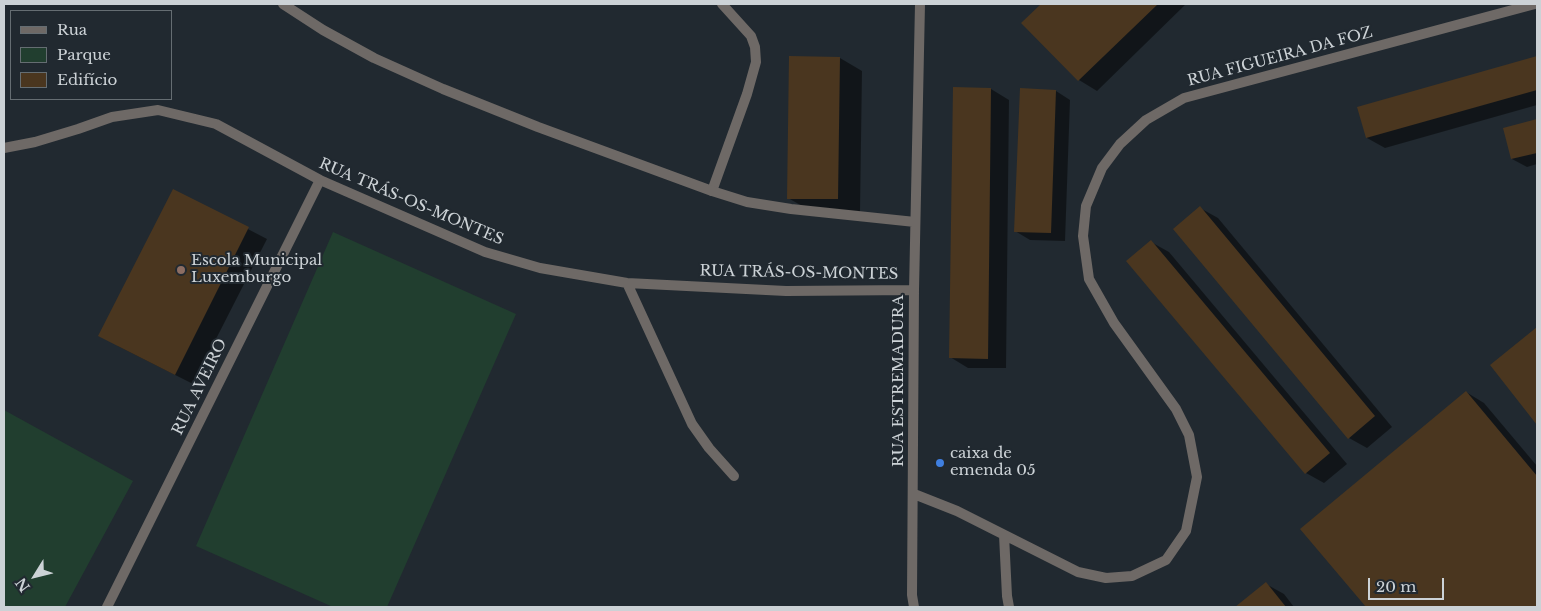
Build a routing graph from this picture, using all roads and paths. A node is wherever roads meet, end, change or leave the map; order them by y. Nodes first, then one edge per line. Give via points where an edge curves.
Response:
1 (283, 4) edge
2 (722, 4) edge
3 (920, 4) edge
4 (1535, 4) edge
5 (4, 148) edge
6 (320, 180) junction
7 (712, 191) junction
8 (915, 222) junction
9 (627, 283) junction
10 (914, 290) junction
11 (734, 476) dead end
12 (914, 494) junction
13 (1004, 535) junction
14 (108, 607) edge
15 (914, 607) edge
16 (1009, 607) edge

1 - 7 street via 374,58 443,89
2 - 7 street via 751,36 756,62
3 - 8 street, RUA ESTREMADURA
4 - 13 street, RUA FIGUEIRA DA FOZ via 1184,98 1146,120 1120,144 1102,168 1086,206 1083,236 1090,279 1114,324 1176,409 1189,435 1196,477 1186,531 1166,560 1132,576 1106,578 1078,572
5 - 6 street, RUA TRÁS-OS-MONTES via 35,142 112,117 158,110 216,124
6 - 9 street, RUA TRÁS-OS-MONTES via 485,252 540,268
6 - 14 street, RUA AVEIRO
7 - 8 street via 747,202 791,209
8 - 10 street, RUA ESTREMADURA
9 - 10 street, RUA TRÁS-OS-MONTES via 786,291
9 - 11 street via 692,424
10 - 12 street, RUA ESTREMADURA
12 - 13 street, RUA FIGUEIRA DA FOZ
12 - 15 street, RUA ESTREMADURA
13 - 16 street

